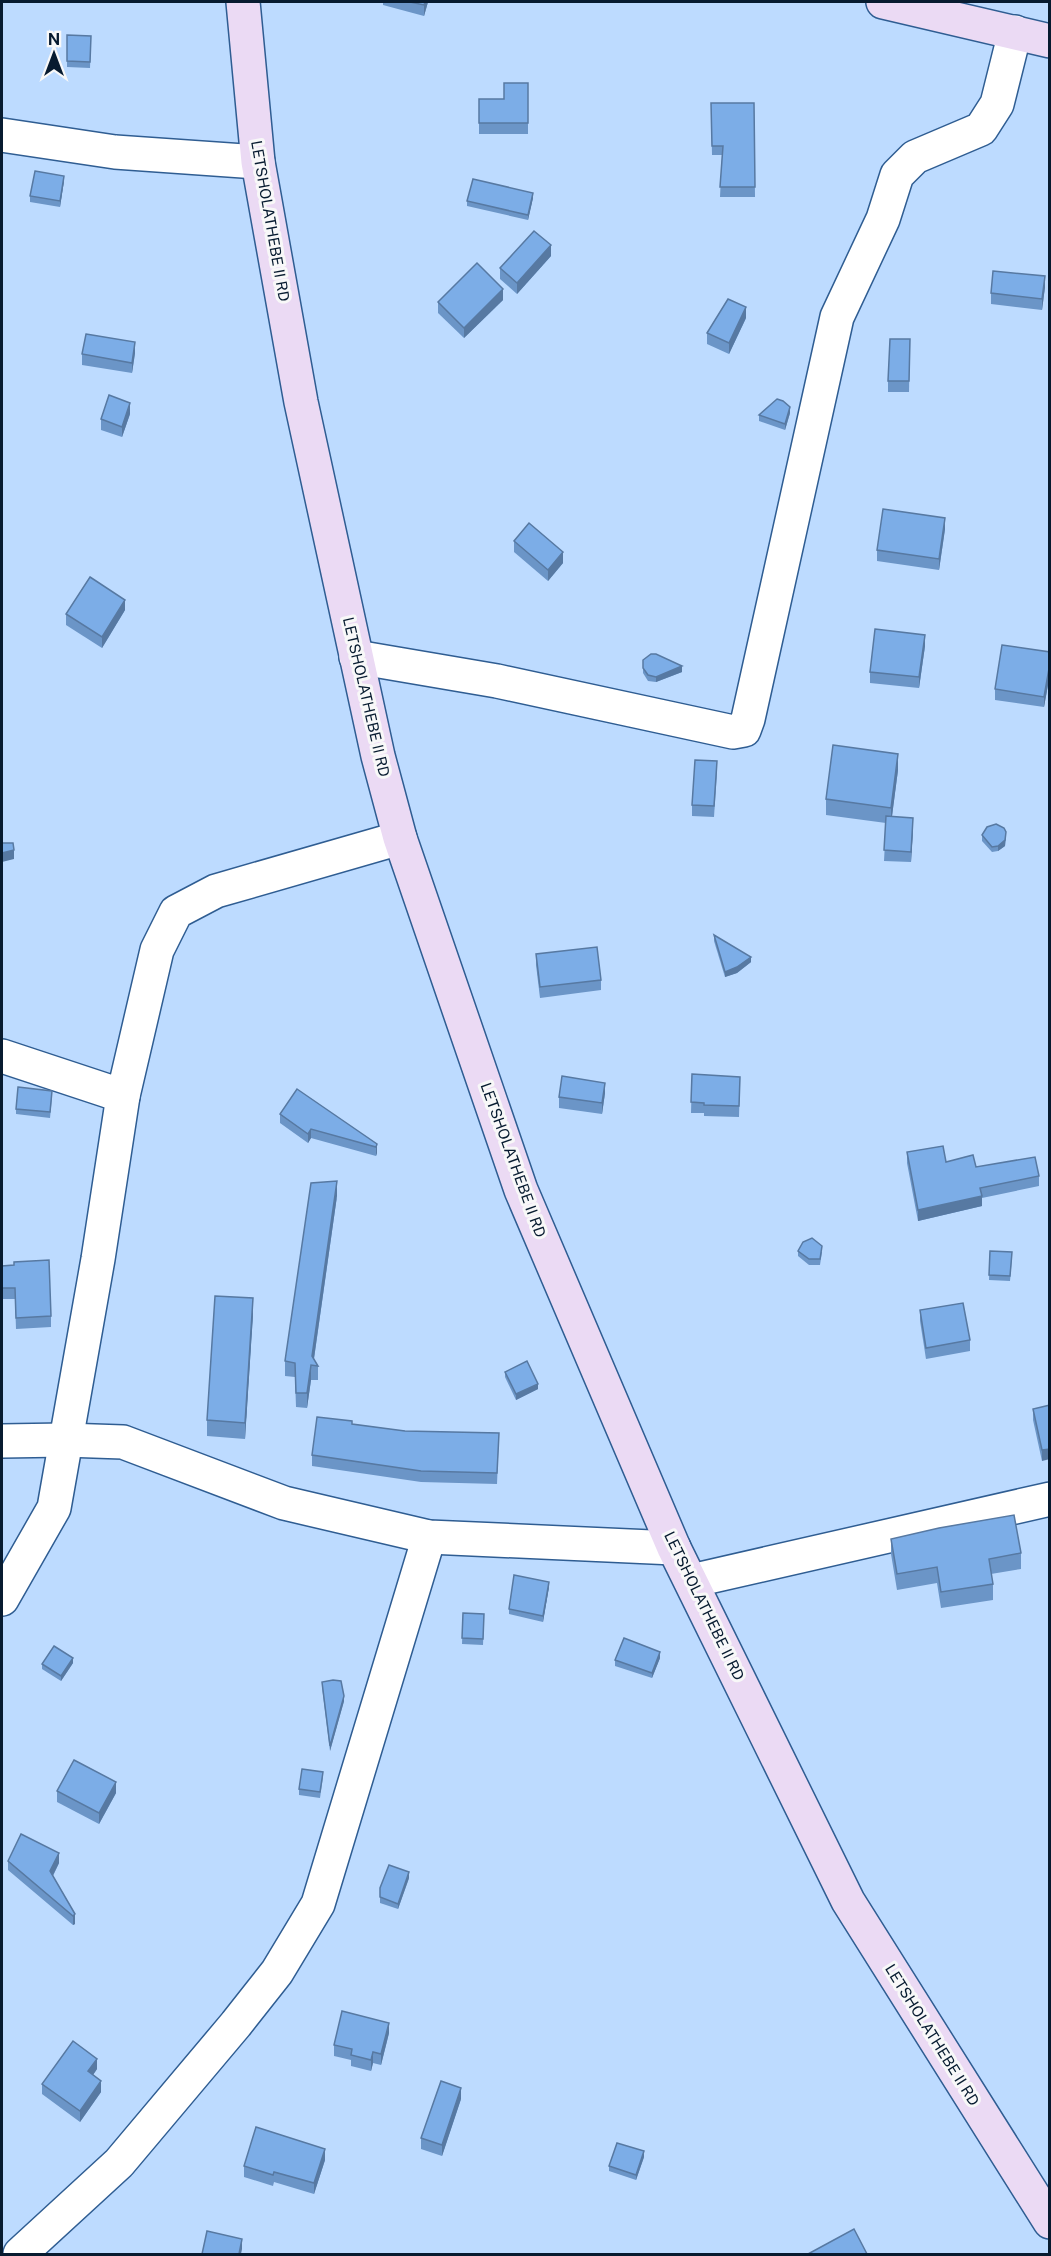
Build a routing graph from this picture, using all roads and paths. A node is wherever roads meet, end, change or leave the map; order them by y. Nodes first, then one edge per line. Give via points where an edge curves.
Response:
1 (243, 2) edge
2 (883, 2) edge
3 (1015, 32) junction
4 (1050, 41) edge
5 (2, 135) edge
6 (258, 162) junction
7 (356, 657) junction
8 (400, 838) junction
9 (2, 1056) edge
10 (123, 1096) junction
11 (65, 1440) junction
12 (2, 1441) edge
13 (1050, 1499) edge
14 (429, 1537) junction
15 (674, 1548) junction
16 (691, 1581) junction
17 (2, 1599) edge
18 (1050, 2222) edge
19 (20, 2254) edge

1 - 6 street, LETSHOLATHEBE II RD
2 - 3 street
3 - 4 street
3 - 7 street via 996,104 981,129 915,157 897,175 883,219 837,316 744,730 733,732 497,681
5 - 6 street via 115,152
6 - 7 street, LETSHOLATHEBE II RD via 301,402
7 - 8 street, LETSHOLATHEBE II RD
8 - 10 street via 216,891 176,912 157,950
8 - 15 street, LETSHOLATHEBE II RD via 521,1190
9 - 10 street
10 - 11 street
11 - 12 street
11 - 14 street via 123,1442 284,1503
11 - 17 street via 54,1508
13 - 16 street
14 - 15 street
14 - 19 street via 318,1904 277,1972 119,2163
15 - 16 street, LETSHOLATHEBE II RD
16 - 18 street, LETSHOLATHEBE II RD via 848,1901

